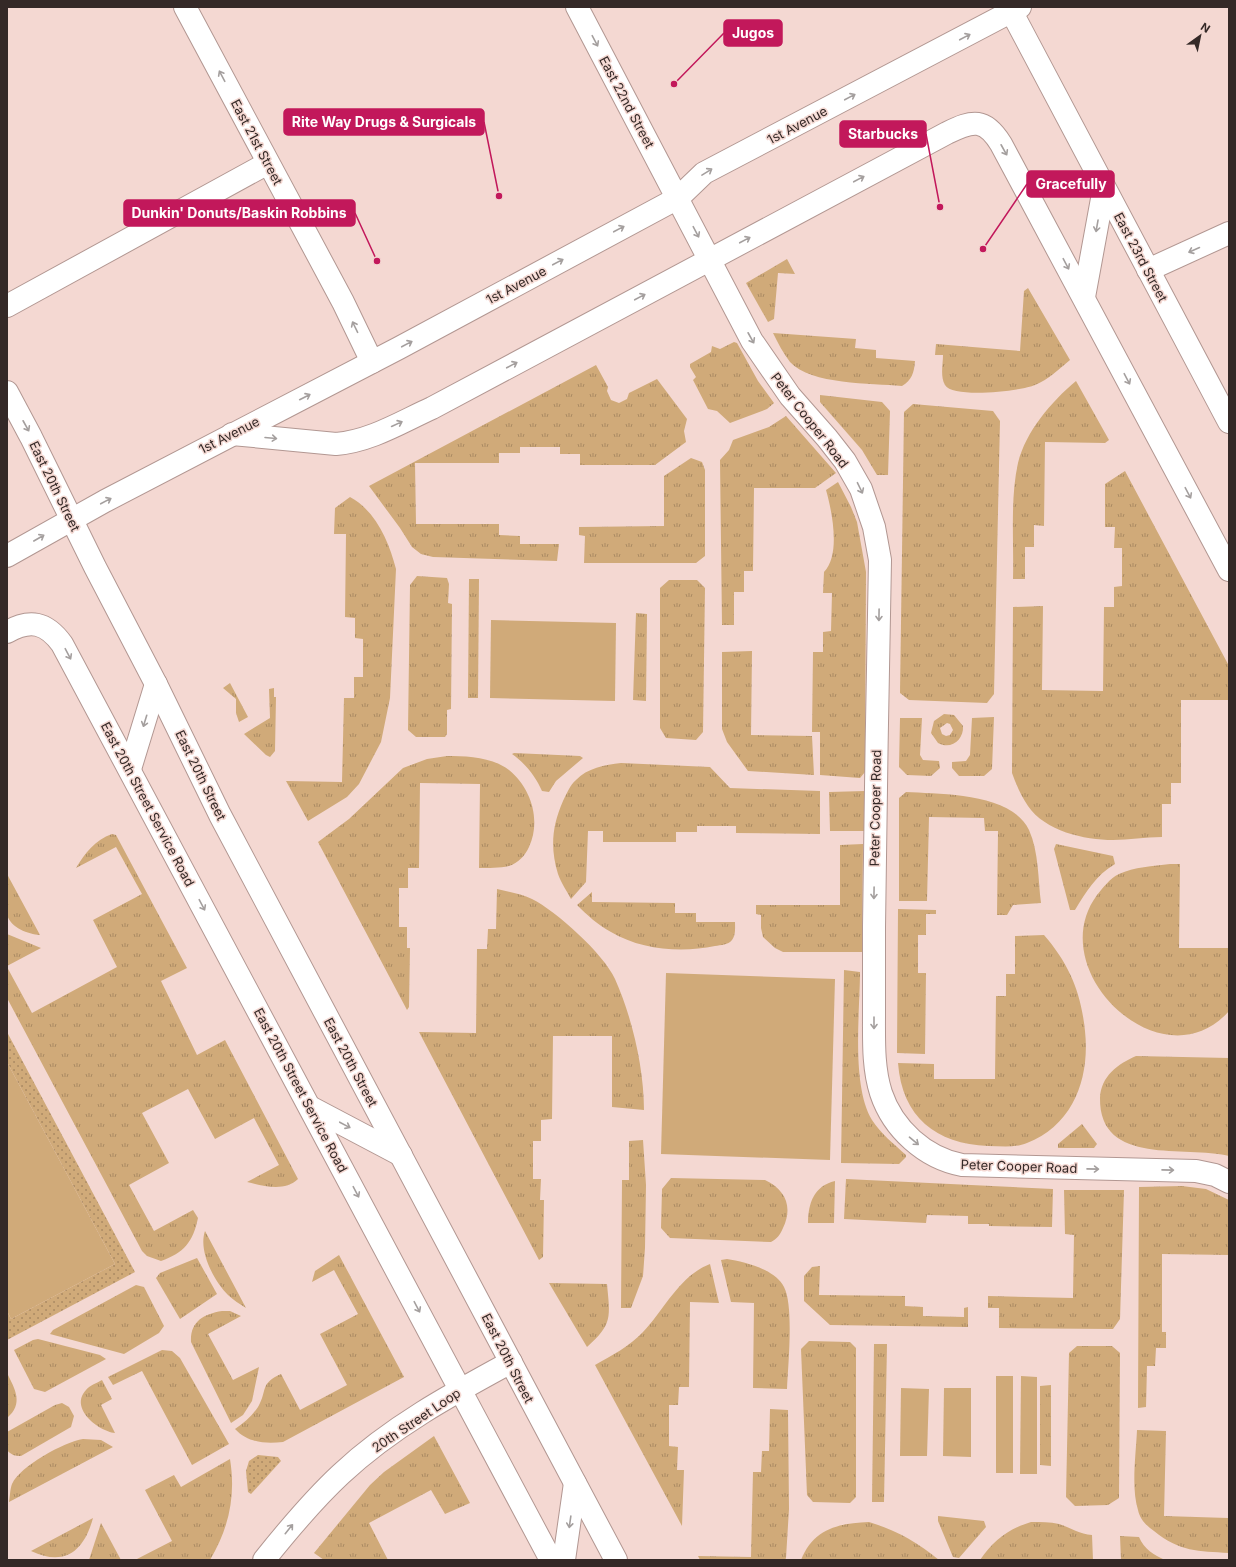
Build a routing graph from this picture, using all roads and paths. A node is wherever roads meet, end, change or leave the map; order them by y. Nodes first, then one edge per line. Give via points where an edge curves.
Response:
1 (185, 7) edge
2 (577, 7) edge
3 (1014, 8) edge
4 (268, 163) junction
5 (1104, 188) junction
6 (678, 198) junction
7 (1229, 233) edge
8 (710, 259) junction
9 (1148, 270) junction
10 (1084, 297) junction
11 (7, 306) edge
12 (372, 362) junction
13 (7, 392) edge
14 (1229, 422) edge
15 (232, 434) junction
16 (71, 520) junction
17 (7, 556) edge
18 (1229, 570) edge
19 (7, 632) edge
20 (156, 684) junction
21 (130, 769) junction
22 (310, 1107) junction
23 (401, 1155) junction
24 (1229, 1182) edge
25 (511, 1362) junction
26 (460, 1390) junction
27 (575, 1483) junction
28 (264, 1560) edge
29 (551, 1560) edge
30 (564, 1560) edge
31 (616, 1560) edge

4 -> 1 street, East 21st Street
2 -> 6 street, East 22nd Street
3 - 5 street, East 23rd Street
6 -> 3 street, 1st Avenue via 704,173
4 - 11 street
12 -> 4 street, East 21st Street
5 - 9 street, East 23rd Street
5 -> 10 street
6 -> 8 street, Peter Cooper Road
12 -> 6 street, 1st Avenue
7 -> 9 street
8 -> 10 street via 947,133 962,126 978,123 990,129 1001,144
15 -> 8 street via 336,444 363,440 432,408
8 -> 24 street, Peter Cooper Road via 764,360 790,396 845,461 861,490 874,527 880,560 874,1035 877,1079 891,1115 909,1137 946,1162 962,1165 1196,1171 1215,1175
9 - 14 street, East 23rd Street
10 -> 18 street
15 -> 12 street, 1st Avenue
13 -> 16 street, East 20th Street
16 -> 15 street, 1st Avenue
17 -> 16 street, 1st Avenue
16 - 20 street, East 20th Street
19 -> 21 street, East 20th Street Service Road via 25,624 35,624 51,631 62,644
20 -> 21 street
20 - 23 street, East 20th Street via 220,815
21 -> 22 street, East 20th Street Service Road
22 -> 23 street
22 -> 26 street, East 20th Street Service Road
23 - 25 street, East 20th Street
25 - 26 street, 20th Street Loop
25 - 27 street, East 20th Street
28 -> 26 street, 20th Street Loop via 298,1518 341,1473 389,1434
26 - 29 street, East 20th Street Service Road
27 -> 30 street
27 - 31 street, East 20th Street

